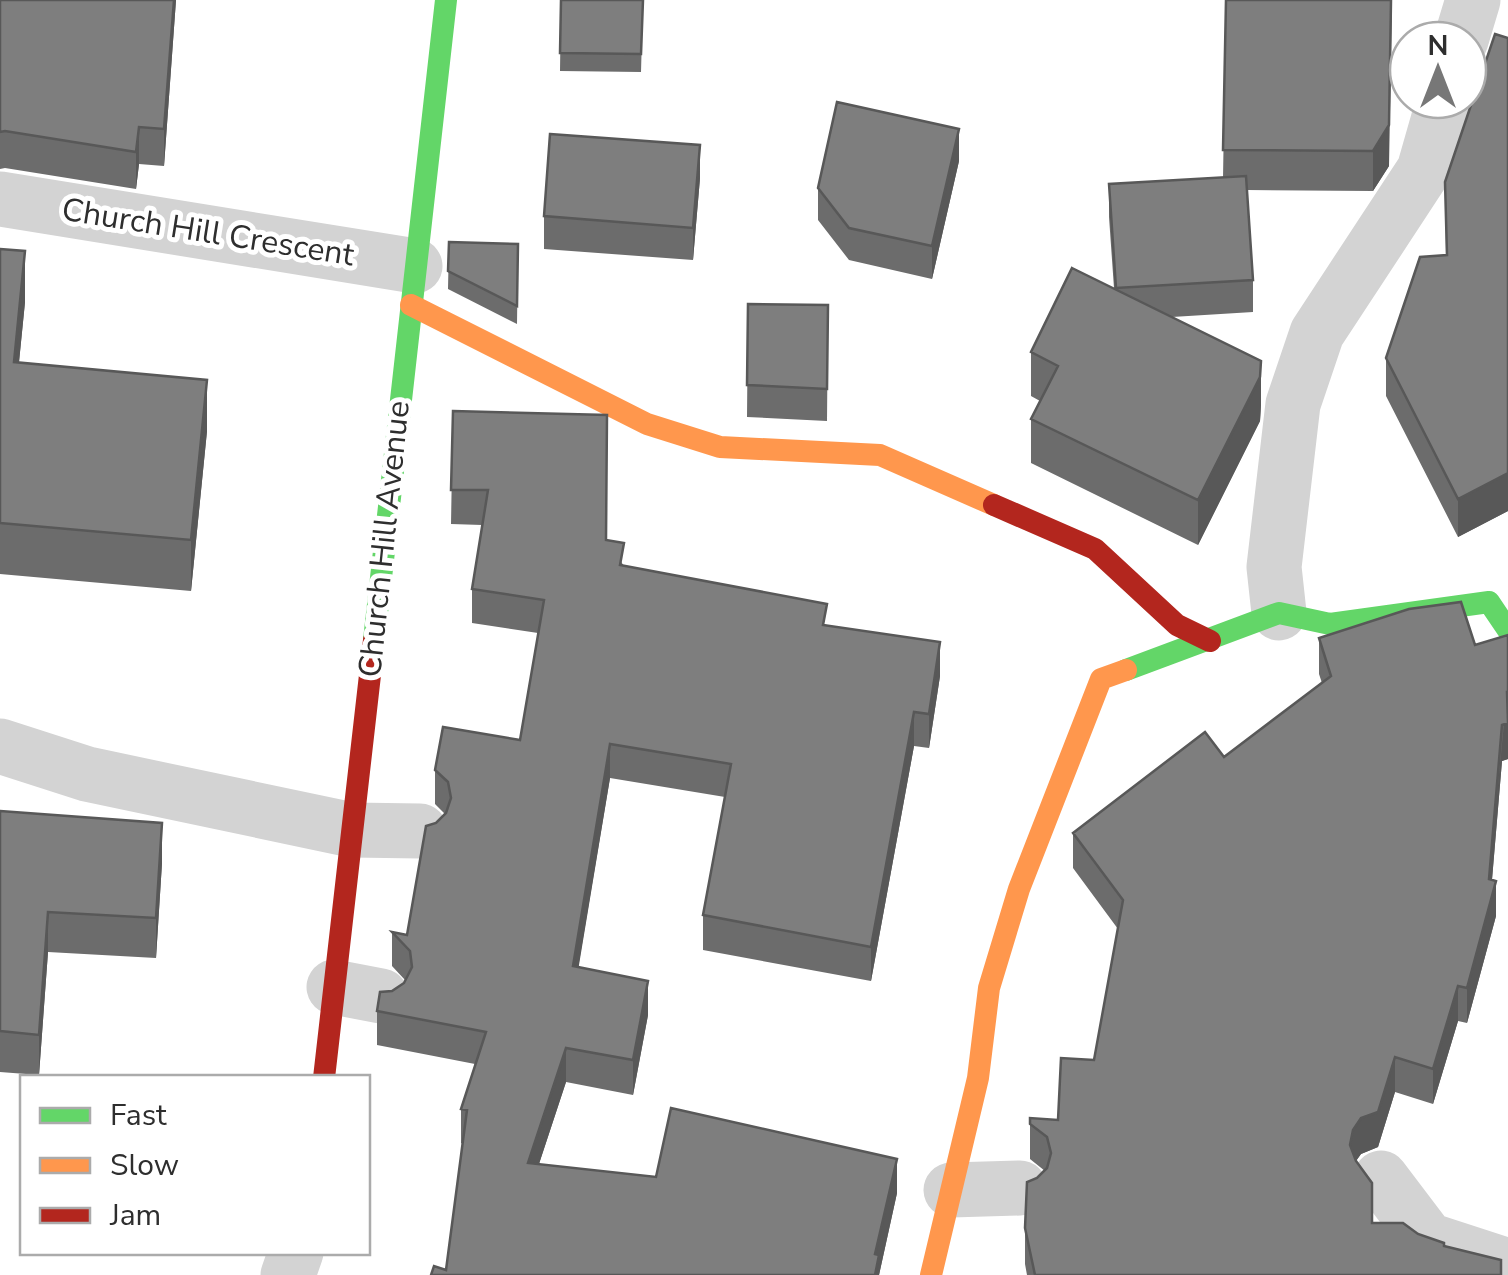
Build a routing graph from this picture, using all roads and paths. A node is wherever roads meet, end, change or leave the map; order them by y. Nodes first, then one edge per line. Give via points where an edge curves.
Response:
1 (446, 0) edge
2 (1438, 120) edge
3 (0, 198) edge
4 (413, 286) junction
5 (1502, 609) edge
6 (1279, 612) junction
7 (1210, 641) junction
8 (0, 746) edge
9 (352, 830) junction
10 (420, 831) dead end
11 (325, 1075) edge
12 (1382, 1178) dead end
13 (1020, 1188) dead end
14 (951, 1190) junction
15 (1508, 1266) edge
16 (931, 1275) edge

1 - 4 street, Church Hill Avenue
2 - 6 street via 1424,170 1317,333 1292,404 1274,566
3 - 4 street, Church Hill Crescent
4 - 7 street via 647,424 720,447 880,455 1095,549 1177,625
4 - 9 street, Church Hill Avenue
5 - 6 street via 1330,624
6 - 7 street
7 - 14 street via 1102,679 1019,889 990,988 978,1078
8 - 9 street via 87,774
9 - 10 street
9 - 11 street, Church Hill Avenue via 358,991
12 - 15 street via 1428,1240
13 - 14 street
14 - 16 street

